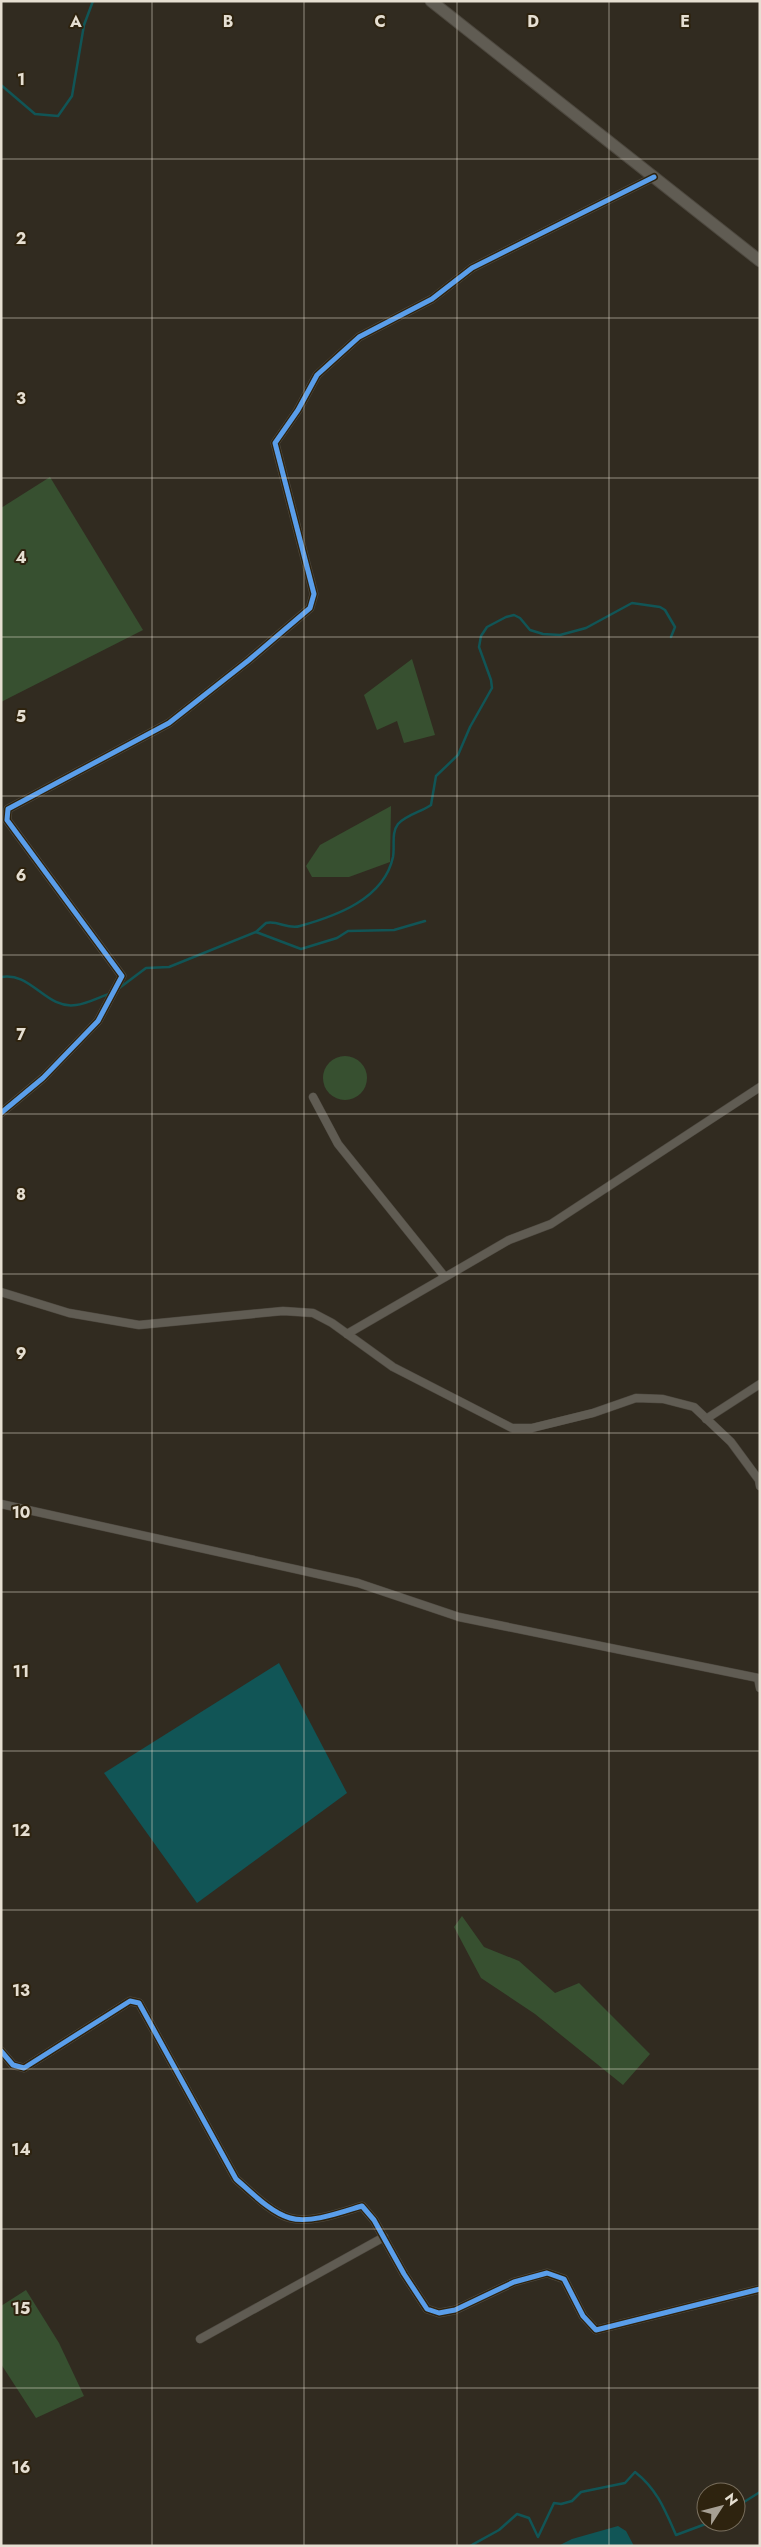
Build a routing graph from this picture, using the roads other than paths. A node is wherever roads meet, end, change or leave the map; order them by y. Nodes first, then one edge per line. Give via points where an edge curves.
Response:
1 (431, 1) edge
2 (654, 177) junction
3 (760, 261) edge
4 (760, 1087) edge
5 (313, 1097) dead end
6 (1, 1113) edge
7 (445, 1276) junction
8 (1, 1292) edge
9 (348, 1334) junction
10 (760, 1384) edge
11 (706, 1419) junction
12 (760, 1486) edge
13 (1, 1504) edge
14 (759, 1676) edge
15 (760, 1688) edge
16 (1, 2051) edge
17 (384, 2237) junction
18 (760, 2289) edge
19 (200, 2339) dead end

1 - 2 street
2 - 3 street
2 - 6 street via 472,268 432,300 359,337 317,375 275,443 314,594 310,608 169,723 8,809 7,820 122,976 98,1020 43,1078
4 - 7 street via 551,1224 509,1240
5 - 7 street via 338,1144
7 - 9 street
8 - 9 street via 69,1313 140,1326 283,1311 314,1313
9 - 11 street via 393,1366 512,1428 532,1428 636,1398 663,1399 694,1407
10 - 11 street
11 - 12 street via 730,1442 759,1480
13 - 14 street via 358,1583 459,1617
14 - 15 street
16 - 17 street via 12,2065 24,2068 130,2001 140,2004 236,2179 261,2201 290,2218 322,2218 362,2206
17 - 18 street via 427,2309 439,2313 455,2310 514,2282 547,2273 564,2279 583,2316 596,2330
17 - 19 street

